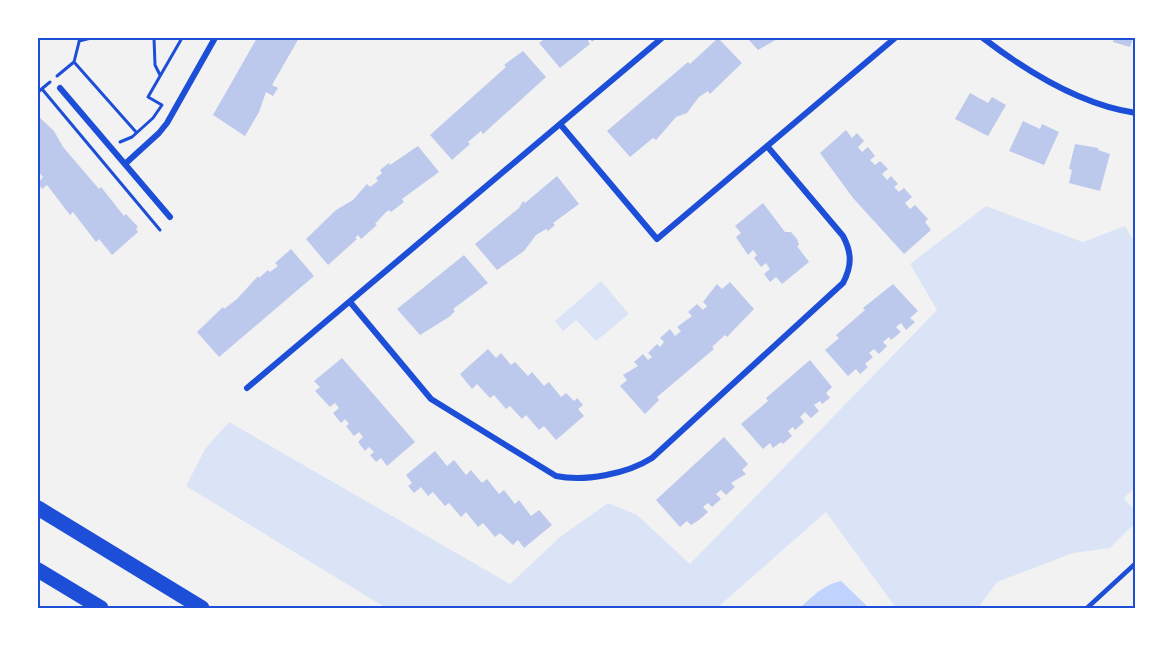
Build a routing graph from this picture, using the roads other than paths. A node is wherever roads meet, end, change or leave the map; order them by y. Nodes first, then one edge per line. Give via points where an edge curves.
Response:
1 (215, 38) edge
2 (662, 38) edge
3 (896, 38) edge
4 (983, 38) edge
5 (60, 88) dead end
6 (1136, 113) edge
7 (560, 124) junction
8 (767, 146) junction
9 (124, 164) junction
10 (170, 218) dead end
11 (350, 302) junction
12 (248, 388) dead end
13 (38, 508) edge
14 (1136, 563) edge
15 (38, 570) edge
16 (101, 609) edge
17 (202, 609) edge
18 (1087, 609) edge

1 - 9 street via 166,123
2 - 7 street
3 - 8 street
4 - 6 street via 1047,80 1084,97
5 - 9 street
7 - 8 street via 657,239
7 - 11 street
8 - 11 street via 843,236 849,247 849,272 843,283 639,466 579,478 556,476 431,399
9 - 10 street
11 - 12 street
13 - 17 highway
14 - 18 lane
15 - 16 highway

